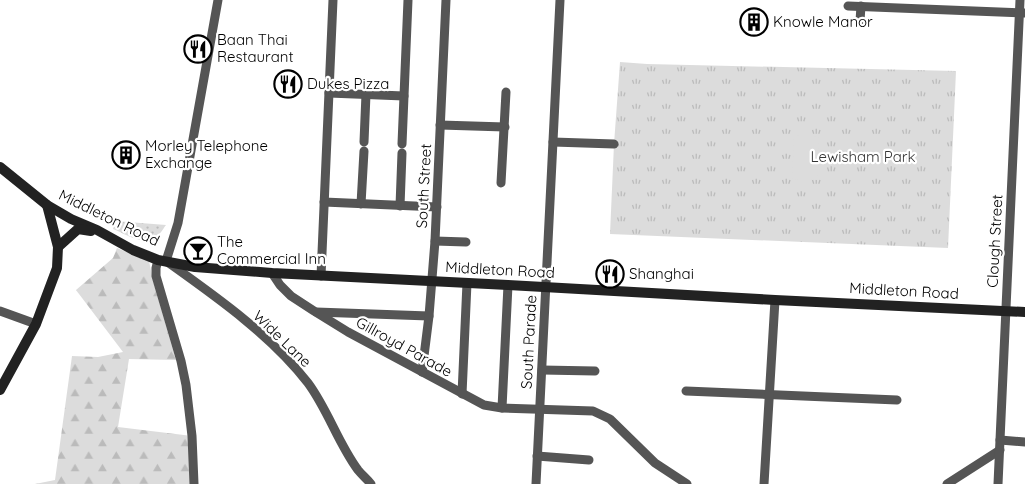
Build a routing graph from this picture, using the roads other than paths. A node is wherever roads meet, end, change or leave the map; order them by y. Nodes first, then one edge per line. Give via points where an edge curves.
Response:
1 (218, 0) edge
2 (333, 0) edge
3 (408, 0) edge
4 (446, 0) edge
5 (560, 0) edge
6 (1020, 0) edge
7 (848, 6) dead end
8 (860, 6) junction
9 (1022, 13) edge
10 (860, 21) dead end
11 (506, 92) dead end
12 (329, 93) junction
13 (366, 94) junction
14 (404, 96) junction
15 (440, 125) junction
16 (505, 127) junction
17 (553, 142) junction
18 (614, 144) dead end
19 (0, 167) edge
20 (501, 183) dead end
21 (324, 202) junction
22 (361, 204) junction
23 (47, 205) junction
24 (400, 206) junction
25 (437, 207) junction
26 (105, 234) junction
27 (435, 241) junction
28 (466, 242) dead end
29 (58, 247) junction
30 (162, 260) junction
31 (272, 273) junction
32 (321, 276) junction
33 (432, 282) junction
34 (467, 283) junction
35 (508, 285) junction
36 (546, 288) junction
37 (775, 300) junction
38 (0, 311) edge
39 (314, 311) junction
40 (1006, 311) junction
41 (1025, 312) edge
42 (429, 316) junction
43 (36, 324) junction
44 (542, 370) junction
45 (594, 371) dead end
46 (422, 372) junction
47 (0, 390) edge
48 (686, 391) dead end
49 (462, 394) junction
50 (769, 395) junction
51 (897, 400) dead end
52 (502, 408) junction
53 (540, 410) junction
54 (1025, 442) edge
55 (1000, 445) junction
56 (537, 456) junction
57 (589, 460) dead end
58 (194, 484) edge
59 (371, 484) edge
60 (536, 484) edge
61 (687, 484) edge
62 (764, 484) edge
63 (947, 484) edge
64 (998, 484) edge

1 - 30 street via 178,223
2 - 12 street
3 - 14 street
4 - 15 street, South Street
5 - 17 street, South Parade
6 - 9 street, Clough Street
7 - 8 street
8 - 9 street
8 - 10 street
9 - 40 street, Clough Street
11 - 16 street
12 - 13 street
12 - 21 street
13 - 14 street
13 - 22 street
14 - 24 street
15 - 16 street
15 - 25 street, South Street
16 - 20 street
17 - 18 street
17 - 36 street, South Parade
19 - 23 main road, Middleton Road
21 - 22 street
21 - 32 street
22 - 24 street
23 - 26 main road, Middleton Road
23 - 29 main road
24 - 25 street
25 - 27 street, South Street
26 - 29 main road via 78,230
26 - 30 main road, Middleton Road via 133,250
27 - 28 street
27 - 33 street, South Street
29 - 43 main road via 57,268
30 - 31 main road, Middleton Road via 195,267
30 - 58 street via 156,268 156,276 186,384
30 - 59 street, Wide Lane via 214,295 296,368 326,412 358,469
31 - 32 main road, Middleton Road
31 - 39 street, Gillroyd Parade via 291,296
32 - 33 main road, Middleton Road
33 - 34 main road, Middleton Road
33 - 42 street, South Street
34 - 35 main road, Middleton Road
34 - 49 street
35 - 36 main road, Middleton Road
35 - 52 street
36 - 37 main road, Middleton Road
36 - 44 street, South Parade
37 - 40 main road, Middleton Road
37 - 50 street
38 - 43 street
39 - 42 street
39 - 46 street, Gillroyd Parade
40 - 41 main road, Middleton Road
40 - 55 street, Clough Street
42 - 46 street, South Street
43 - 47 main road
44 - 45 street
44 - 53 street, South Parade
46 - 49 street, Gillroyd Parade
48 - 50 street
49 - 52 street, Gillroyd Parade via 484,405
50 - 51 street
50 - 62 street
52 - 53 street, Gillroyd Parade
53 - 56 street, South Parade
53 - 61 street, Gillroyd Parade via 593,411 610,419 655,463
54 - 55 street
55 - 63 street
55 - 64 street, Clough Street
56 - 57 street
56 - 60 street, South Parade

